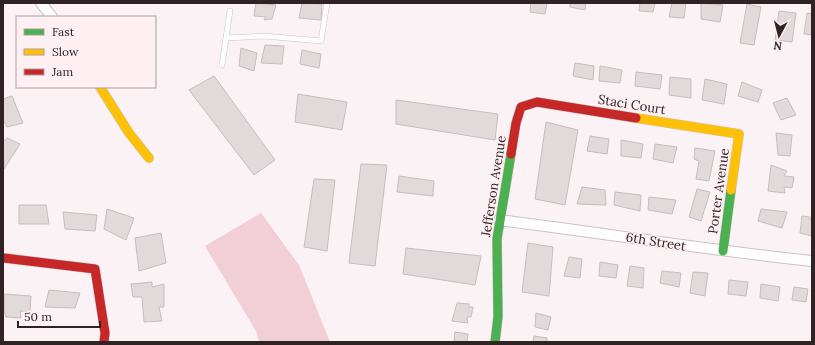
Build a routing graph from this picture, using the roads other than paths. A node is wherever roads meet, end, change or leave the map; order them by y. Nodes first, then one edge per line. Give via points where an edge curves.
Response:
1 (41, 3) edge
2 (327, 3) edge
3 (230, 11) dead end
4 (51, 16) edge
5 (226, 38) junction
6 (222, 65) dead end
7 (101, 88) edge
8 (521, 107) joint
9 (739, 134) joint
10 (148, 158) dead end
11 (499, 220) junction
12 (723, 251) junction
13 (4, 258) dead end
14 (812, 262) edge
15 (104, 342) edge
16 (495, 342) edge

1 - 4 street
2 - 5 lane via 322,41 264,36
3 - 5 lane
5 - 6 lane
7 - 10 street
8 - 9 street, Staci Court via 538,102
8 - 11 street, Jefferson Avenue
9 - 12 street, Porter Avenue
11 - 12 street, 6th Street
11 - 16 street, Jefferson Avenue via 498,316
12 - 14 street, 6th Street
13 - 15 street via 95,269 105,332

